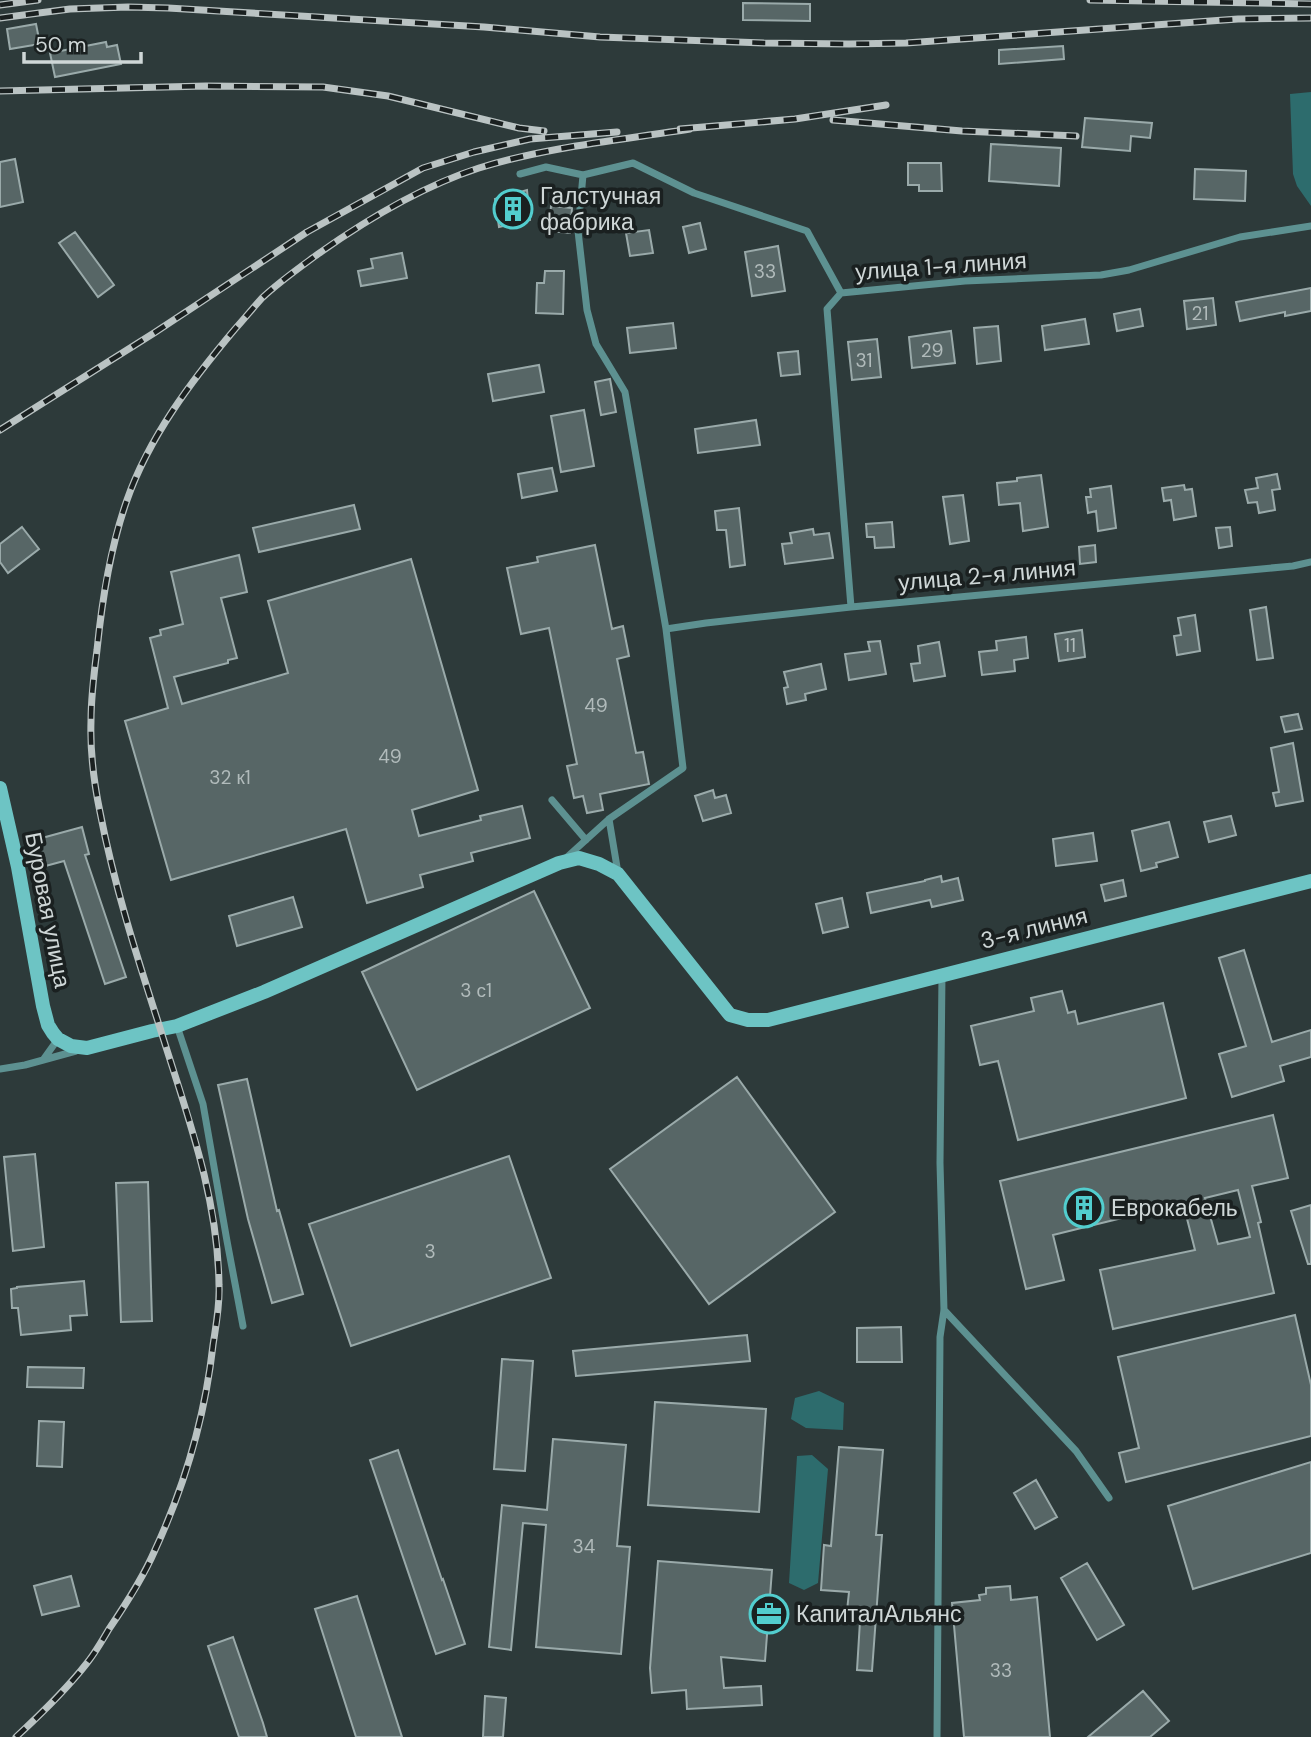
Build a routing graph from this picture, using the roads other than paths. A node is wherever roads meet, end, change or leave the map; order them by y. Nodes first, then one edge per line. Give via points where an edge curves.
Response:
1 (520, 174) dead end
2 (583, 175) junction
3 (1311, 226) edge
4 (841, 293) junction
5 (1311, 562) edge
6 (851, 607) junction
7 (666, 629) junction
8 (0, 788) edge
9 (552, 800) dead end
10 (610, 819) junction
11 (586, 840) junction
12 (559, 863) junction
13 (618, 874) junction
14 (1311, 881) edge
15 (942, 975) junction
16 (177, 1026) junction
17 (58, 1039) junction
18 (87, 1048) junction
19 (43, 1060) junction
20 (0, 1069) edge
21 (944, 1310) junction
22 (243, 1326) dead end
23 (1110, 1498) dead end
24 (937, 1737) edge

1 - 2 street via 546,167
2 - 4 street, улица 1-я линия via 634,163 694,193 807,231
2 - 7 street via 578,231 587,310 596,344 625,392
3 - 4 street, улица 1-я линия via 1240,237 1101,275
4 - 6 street via 827,309
5 - 6 street, улица 2-я линия
6 - 7 street, улица 2-я линия
7 - 10 street via 683,768
8 - 17 street, Буровая улица via 43,1006
9 - 11 street
10 - 11 street
10 - 13 street
11 - 12 street
12 - 13 street via 579,858
12 - 16 street
13 - 15 street, 3-я линия via 730,1014 748,1020 768,1020
14 - 15 street, 3-я линия
15 - 21 street
16 - 18 street
16 - 22 street via 203,1104
17 - 18 street
17 - 19 street
18 - 19 street
19 - 20 street
21 - 23 street via 1076,1451
21 - 24 street via 940,1337

